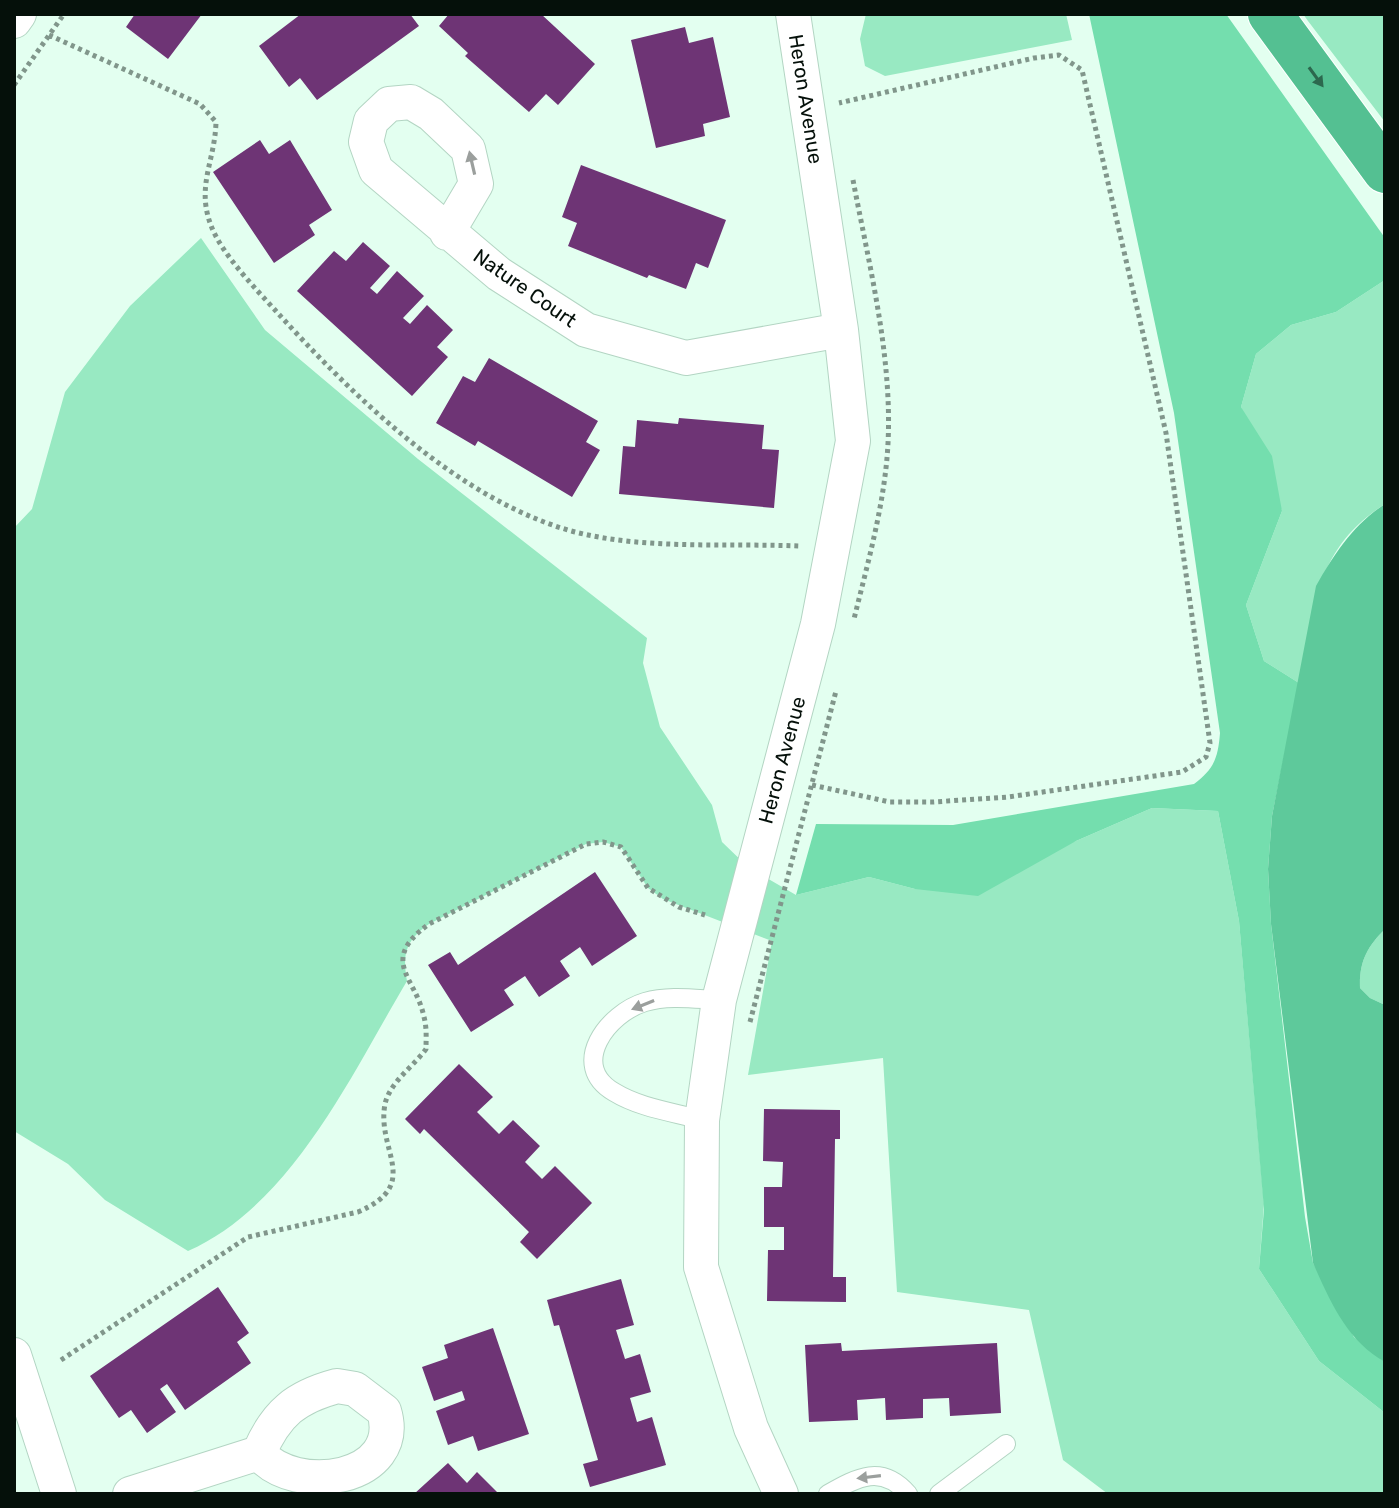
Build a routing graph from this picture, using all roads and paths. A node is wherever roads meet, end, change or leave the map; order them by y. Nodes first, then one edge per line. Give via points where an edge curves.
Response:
1 (19, 14) edge
2 (64, 14) edge
3 (793, 14) edge
4 (1270, 14) edge
5 (14, 21) edge
6 (49, 35) junction
7 (14, 85) edge
8 (839, 103) dead end
9 (1385, 171) edge
10 (447, 233) dead end
11 (841, 330) junction
12 (799, 546) dead end
13 (705, 915) dead end
14 (719, 1000) junction
15 (747, 1035) dead end
16 (702, 1120) junction
17 (14, 1355) edge
18 (61, 1360) dead end
19 (1006, 1444) dead end
20 (259, 1453) dead end
21 (59, 1494) edge
22 (130, 1494) edge
23 (781, 1494) edge
24 (828, 1494) edge
25 (908, 1494) edge
26 (939, 1494) edge

1 - 5 street
2 - 6 path
3 - 11 street, Heron Avenue
4 -> 9 highway
6 - 7 path
6 - 12 path via 200,104 216,122 215,148 203,185 212,229 252,285 313,352 453,473 527,514 575,532 623,540
8 - 15 path via 1034,58 1059,55 1082,70 1166,433 1210,743 1206,757 1182,772 1008,797 890,802 812,785
10 - 11 street, Nature Court via 586,330 686,358
11 - 14 street, Heron Avenue via 853,441 818,624
13 - 18 path via 663,899 648,888 621,847 603,842 586,844 429,924 409,938 403,961 424,1015 426,1049 393,1086 385,1104 396,1165 389,1190 358,1212 248,1237
14 - 16 street, Heron Avenue
14 -> 16 lane via 672,997 643,1003 611,1022 592,1059 597,1076 612,1092
16 - 23 street, Heron Avenue via 701,1267 751,1428
17 - 21 street
19 - 26 lane
20 - 22 street
25 -> 24 lane via 879,1474 856,1478

